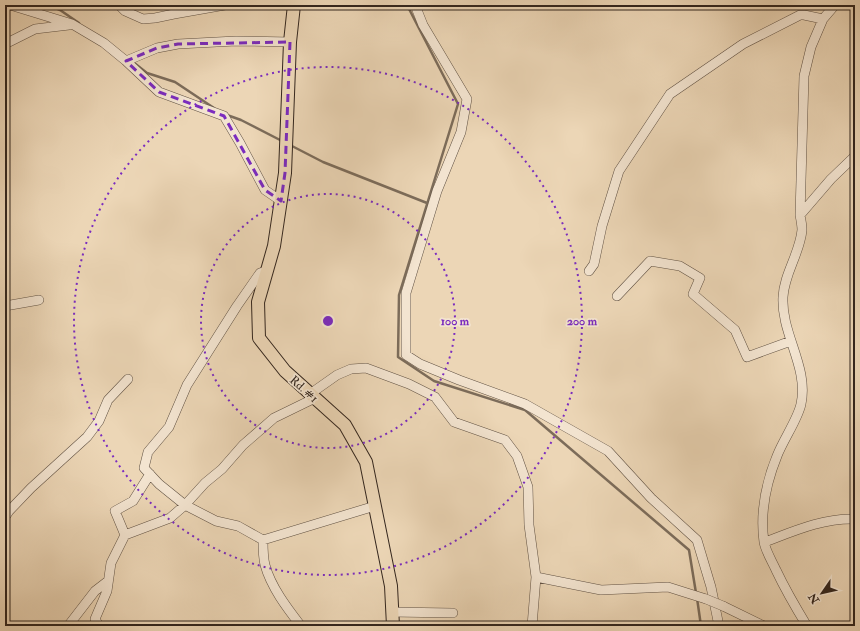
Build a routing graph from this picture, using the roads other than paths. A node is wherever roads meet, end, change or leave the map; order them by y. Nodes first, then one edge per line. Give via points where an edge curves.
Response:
1 (10, 5) edge
2 (118, 5) edge
3 (225, 5) edge
4 (294, 5) edge
5 (415, 5) edge
6 (835, 5) edge
7 (173, 9) edge
8 (823, 19) junction
9 (72, 24) junction
10 (290, 42) junction
11 (5, 44) edge
12 (126, 61) junction
13 (855, 156) edge
14 (281, 201) junction
15 (800, 215) junction
16 (266, 271) junction
17 (589, 271) dead end
18 (617, 296) dead end
19 (39, 300) dead end
20 (5, 306) edge
21 (790, 341) junction
22 (128, 379) dead end
23 (312, 396) junction
24 (150, 474) junction
25 (185, 505) junction
26 (375, 506) junction
27 (5, 517) edge
28 (855, 519) edge
29 (125, 535) junction
30 (263, 540) junction
31 (764, 542) junction
32 (536, 577) junction
33 (108, 581) junction
34 (392, 612) junction
35 (453, 613) dead end
36 (68, 626) edge
37 (99, 626) edge
38 (301, 626) edge
39 (393, 626) edge
40 (532, 626) edge
41 (719, 626) edge
42 (764, 626) edge
43 (807, 626) edge

1 - 9 street
2 - 7 street via 143,19 155,18
3 - 7 street
4 - 10 main road, Rd. #1
5 - 41 street via 423,25 467,98 461,132 437,191 406,294 406,354 420,364 525,404 608,451 651,498 697,540
6 - 8 street
8 - 15 street via 811,47 804,76
8 - 17 street via 800,15 743,44 670,94 619,171 602,226 594,264
9 - 11 street via 35,29
9 - 12 street via 104,43
10 - 12 street via 178,44 157,48
10 - 14 main road, Rd. #1 via 286,173
12 - 14 street via 159,92 224,116 265,190
13 - 15 street
14 - 16 main road, Rd. #1 via 274,246
15 - 21 street via 802,230 783,296
16 - 23 main road, Rd. #1 via 258,302 259,338 285,371
16 - 24 street via 260,274 237,306 187,385 169,427 148,452 144,468
18 - 21 street via 650,261 680,266 700,278 693,294 735,330 747,356
19 - 20 street
21 - 31 street via 800,370 801,404 771,470 763,509
22 - 27 street via 108,400 99,421 87,437 31,488
23 - 25 street via 274,418 243,445
23 - 26 main road, Rd. #1 via 345,424 366,462
23 - 32 street via 337,374 351,369 366,368 409,384 435,398 454,422 505,440 517,456 528,487
24 - 25 street
24 - 29 street via 133,501 115,511
25 - 29 street via 170,518
25 - 30 street via 216,521 238,526
26 - 30 street
26 - 34 main road, Rd. #1 via 391,586
28 - 31 street via 825,521
29 - 33 street via 111,563
30 - 38 street via 265,565 283,604
31 - 43 street via 785,588
32 - 40 street
32 - 42 street, bridge via 600,590 668,588 723,606
33 - 36 street via 95,591
33 - 37 street via 107,592 95,619
34 - 35 street
34 - 39 main road, Rd. #1

